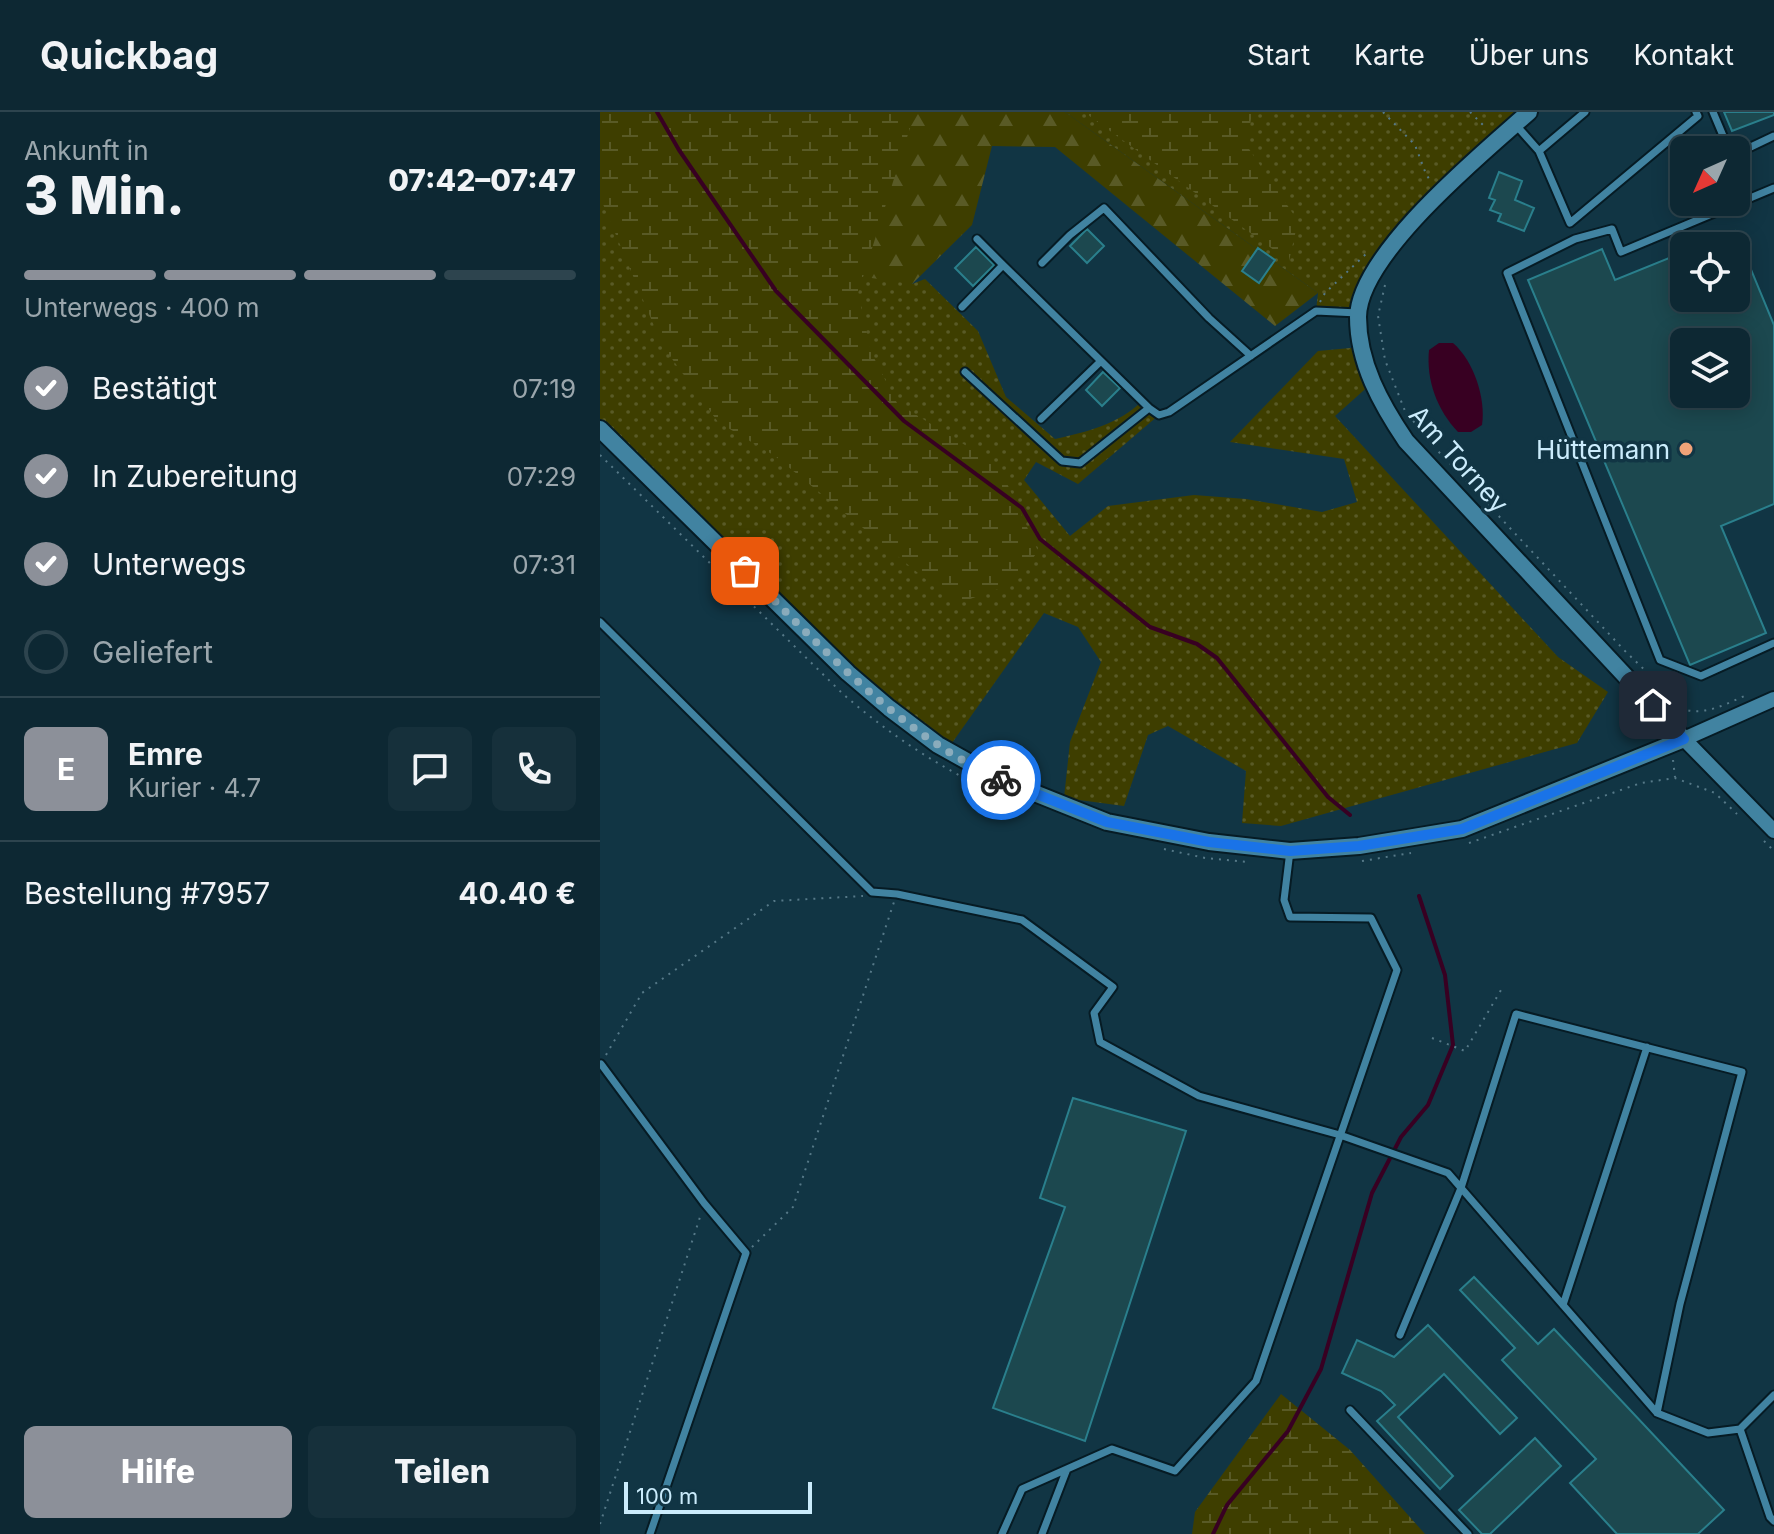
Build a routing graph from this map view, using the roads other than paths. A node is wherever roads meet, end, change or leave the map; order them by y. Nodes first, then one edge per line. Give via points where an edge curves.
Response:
1 (1529, 112) edge
2 (1585, 112) edge
3 (1696, 112) edge
4 (1713, 112) edge
5 (1515, 124) junction
6 (1723, 136) edge
7 (1774, 136) edge
8 (1750, 147) edge
9 (1539, 151) junction
10 (1774, 188) edge
11 (1570, 223) junction
12 (977, 239) dead end
13 (1575, 239) junction
14 (1042, 263) dead end
15 (1003, 265) junction
16 (962, 307) dead end
17 (1358, 313) junction
18 (1251, 356) junction
19 (1101, 361) junction
20 (965, 372) dead end
21 (1149, 408) junction
22 (1041, 419) dead end
23 (600, 429) edge
24 (600, 622) edge
25 (1774, 643) edge
26 (1774, 699) edge
27 (1684, 739) junction
28 (1769, 836) edge
29 (1290, 851) junction
30 (1647, 1047) junction
31 (601, 1064) edge
32 (1340, 1135) junction
33 (1461, 1188) junction
34 (1563, 1305) junction
35 (1400, 1335) dead end
36 (1774, 1395) edge
37 (1350, 1410) dead end
38 (1657, 1413) junction
39 (1740, 1429) junction
40 (1067, 1469) junction
41 (1774, 1521) edge
42 (650, 1534) edge
43 (1002, 1534) edge
44 (1042, 1534) edge
45 (1468, 1534) edge

1 - 5 street, Am Torney
2 - 9 lane
3 - 11 lane via 1698,116
4 - 6 lane
5 - 9 lane
5 - 17 street, Am Torney via 1398,238 1370,279
7 - 8 lane
9 - 11 lane
10 - 13 lane via 1621,252 1612,229
11 - 13 lane
12 - 15 lane
13 - 25 lane via 1507,273 1660,660 1701,676
14 - 18 lane via 1104,208
15 - 16 lane
15 - 19 lane
17 - 18 lane via 1316,311
17 - 27 street, Am Torney via 1372,383 1406,441
18 - 21 lane via 1169,412 1159,415
19 - 21 lane
19 - 22 lane
20 - 21 lane via 1062,461 1080,463
23 - 29 street via 848,673 938,745 997,778 1107,822
24 - 32 lane via 872,892 1022,920 1113,987 1094,1013 1100,1042 1199,1096
26 - 27 street
27 - 28 street
27 - 29 street via 1462,829
29 - 32 lane via 1284,900 1290,917 1371,918 1397,970
30 - 33 lane via 1516,1014
30 - 34 lane
30 - 38 lane via 1742,1072 1680,1304
31 - 42 lane via 746,1253
32 - 33 lane via 1448,1173
32 - 40 lane via 1256,1381 1175,1471 1112,1449
33 - 34 lane
33 - 35 lane
34 - 38 lane
36 - 39 lane
37 - 45 lane
38 - 39 lane via 1708,1433
39 - 41 lane
40 - 43 lane via 1022,1489
40 - 44 lane

